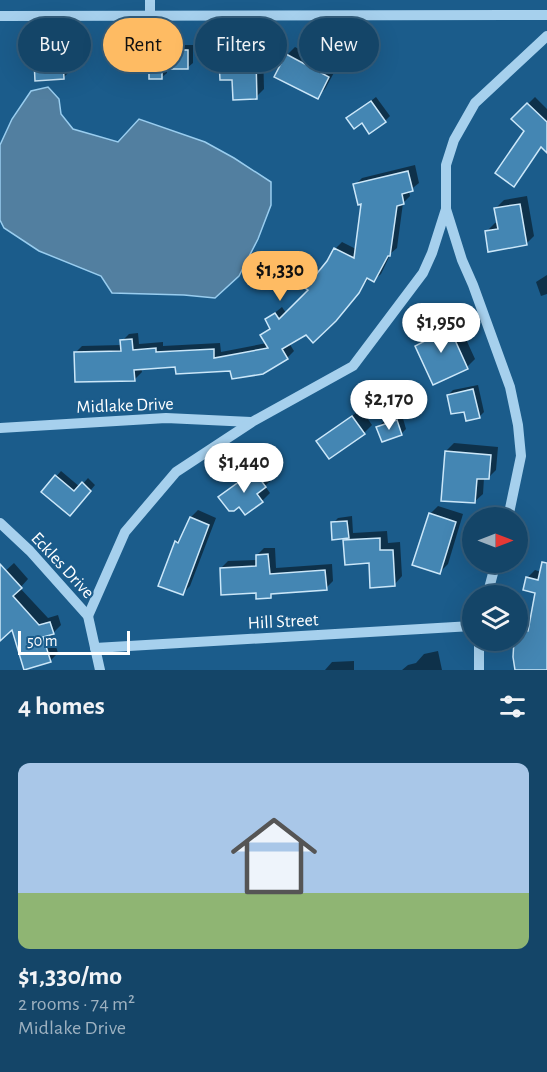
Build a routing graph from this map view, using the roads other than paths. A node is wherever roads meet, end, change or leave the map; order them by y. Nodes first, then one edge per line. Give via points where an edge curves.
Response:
1 (150, 0) edge
2 (150, 14) junction
3 (547, 15) edge
4 (0, 16) edge
5 (547, 36) edge
6 (446, 208) junction
7 (252, 422) junction
8 (0, 428) edge
9 (510, 507) edge
10 (0, 523) edge
11 (88, 616) junction
12 (462, 627) edge
13 (95, 648) junction
14 (479, 651) edge
15 (100, 670) edge
16 (479, 670) edge

1 - 2 street
2 - 3 street
2 - 4 street
5 - 6 street via 475,103 454,140 446,165
6 - 7 street via 423,273 354,366
6 - 9 street via 510,387 521,456
7 - 8 street, Midlake Drive via 166,418
7 - 11 street via 176,472 125,532
10 - 11 street, Eckles Drive
11 - 13 street, Eckles Drive
12 - 13 street, Hill Street
13 - 15 street, Eckles Drive
14 - 16 street

